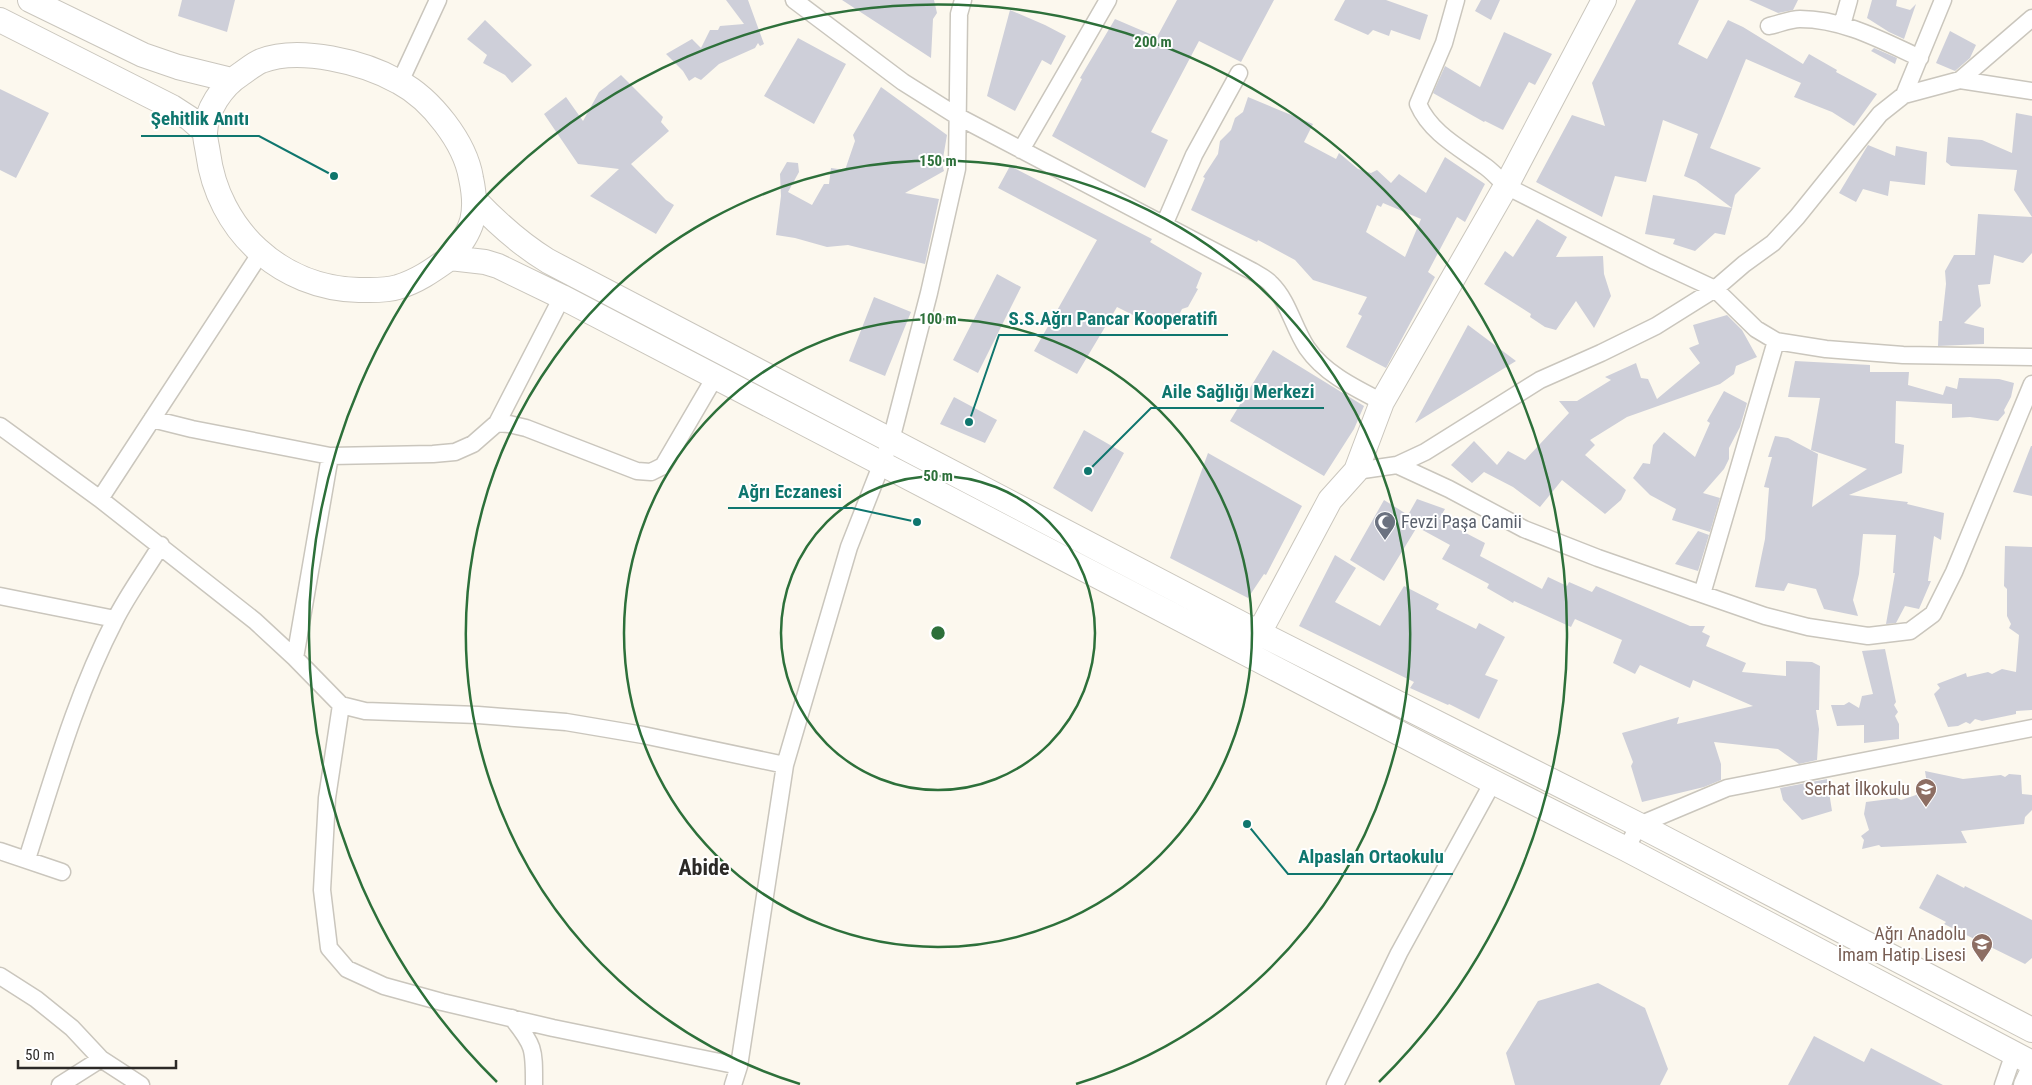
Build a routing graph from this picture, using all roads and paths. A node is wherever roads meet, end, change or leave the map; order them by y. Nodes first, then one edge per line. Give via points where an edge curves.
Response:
1 (30, 0) edge
2 (438, 0) edge
3 (794, 0) edge
4 (963, 0) edge
5 (1108, 0) edge
6 (1456, 0) edge
7 (1604, 0) edge
8 (1849, 0) edge
9 (1943, 0) edge
10 (2032, 18) edge
11 (0, 20) edge
12 (1842, 25) junction
13 (1769, 26) dead end
14 (1920, 58) junction
15 (1239, 73) dead end
16 (231, 80) junction
17 (1960, 80) junction
18 (400, 82) junction
19 (2032, 91) edge
20 (1904, 95) junction
21 (957, 116) junction
22 (205, 132) junction
23 (1021, 150) junction
24 (1506, 186) junction
25 (475, 200) junction
26 (1164, 224) junction
27 (260, 254) junction
28 (450, 258) junction
29 (1715, 289) junction
30 (562, 297) junction
31 (1776, 341) junction
32 (2032, 357) edge
33 (715, 377) junction
34 (2032, 384) edge
35 (1382, 402) junction
36 (152, 419) junction
37 (496, 423) junction
38 (0, 426) edge
39 (891, 440) junction
40 (330, 456) junction
41 (882, 463) junction
42 (1396, 465) junction
43 (1356, 471) junction
44 (100, 498) junction
45 (161, 546) junction
46 (1702, 594) junction
47 (0, 596) edge
48 (115, 619) junction
49 (1259, 633) junction
50 (295, 658) junction
51 (341, 705) junction
52 (2032, 728) edge
53 (785, 764) junction
54 (1493, 782) junction
55 (1639, 825) junction
56 (1626, 849) junction
57 (1, 853) edge
58 (28, 859) junction
59 (62, 872) dead end
60 (0, 976) edge
61 (512, 1018) junction
62 (2032, 1030) edge
63 (2023, 1058) edge
64 (101, 1059) junction
65 (739, 1066) junction
66 (2032, 1072) edge
67 (60, 1085) edge
68 (142, 1085) edge
69 (534, 1085) edge
70 (734, 1085) edge
71 (1335, 1085) edge
72 (2003, 1085) edge
73 (2026, 1085) edge

1 - 16 main road via 143,55
2 - 18 street
3 - 21 street via 902,82
4 - 21 street via 959,14
5 - 23 street
6 - 24 street via 1444,43 1418,104 1423,116 1440,134 1489,169
7 - 24 main road
8 - 12 street
9 - 14 street
10 - 17 street
11 - 22 main road via 172,107
12 - 13 street via 1798,19
12 - 14 street
14 - 20 street
15 - 26 street via 1194,156
16 - 18 main road via 261,61 298,54 367,68
16 - 22 main road via 218,96
17 - 19 street
17 - 20 street
18 - 25 main road via 431,106 452,132 469,163
20 - 29 street via 1880,114 1774,243
21 - 23 street
21 - 39 street via 957,169
22 - 27 main road via 212,177 221,198 238,229
23 - 26 street
24 - 29 street
24 - 35 main road
25 - 28 main road via 472,221
25 - 39 main road via 504,230 548,261
26 - 35 street via 1270,282 1284,299 1308,349 1323,366 1345,383
27 - 28 main road via 288,272 340,289 396,288 421,278
27 - 36 street
28 - 30 main road via 498,266
29 - 31 street via 1756,329
29 - 42 street via 1656,326 1540,380 1425,452
30 - 33 main road
30 - 37 street
31 - 32 street via 1826,350 1903,355
31 - 46 street
33 - 37 street via 663,466 651,472 637,471 526,428
33 - 41 main road
34 - 46 street via 1954,572 1933,614 1910,631 1868,636 1808,627
35 - 43 main road
36 - 40 street
36 - 44 street
37 - 40 street via 473,444 455,452
38 - 44 street
39 - 41 street
39 - 49 main road
40 - 50 street
41 - 53 street via 849,547
41 - 54 main road
42 - 43 street
42 - 46 street via 1524,529
43 - 49 main road via 1330,500
44 - 45 street
45 - 48 street
45 - 50 street via 255,620
47 - 48 street
48 - 58 street via 67,734
49 - 55 main road
50 - 51 street
51 - 53 street via 365,711 566,722
51 - 61 street via 327,798 322,890 329,948 347,969 384,986
52 - 55 street via 1727,788
53 - 65 street
54 - 56 main road
54 - 71 street via 1399,953
55 - 56 street
55 - 62 main road
56 - 63 main road
57 - 58 street
58 - 59 street
60 - 64 street via 44,1004
61 - 65 street
61 - 69 street via 534,1053
63 - 72 street
64 - 67 street
64 - 68 street
65 - 70 street
66 - 73 main road

